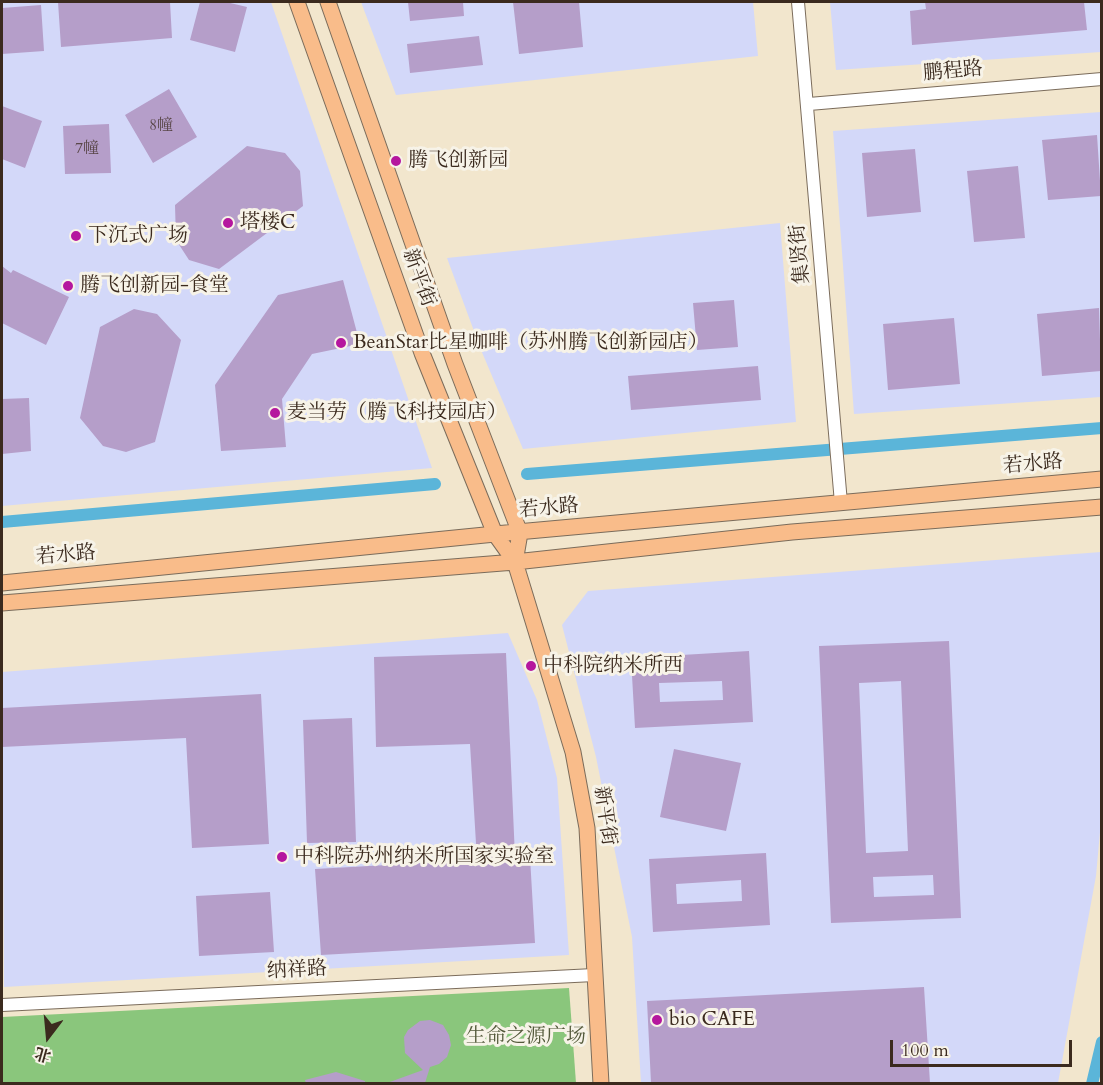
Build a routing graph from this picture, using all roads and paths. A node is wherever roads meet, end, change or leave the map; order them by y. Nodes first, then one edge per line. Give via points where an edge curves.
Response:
1 (297, 2) edge
2 (328, 2) edge
3 (798, 2) edge
4 (1101, 79) edge
5 (809, 104) junction
6 (1101, 480) edge
7 (841, 503) junction
8 (1101, 507) edge
9 (520, 532) junction
10 (495, 534) junction
11 (515, 562) junction
12 (2, 583) edge
13 (2, 603) edge
14 (594, 975) junction
15 (2, 1005) edge
16 (601, 1083) edge

1 - 10 main road, 新平街 via 422,353
2 - 9 main road, 新平街
3 - 5 street, 集贤街
4 - 5 street, 鹏程路
5 - 7 street, 集贤街
6 - 7 main road, 若水路
7 - 9 main road, 若水路
8 - 11 main road via 792,532
9 - 10 main road, 若水路
9 - 11 main road, 新平街
10 - 11 main road, 新平街
10 - 12 main road, 若水路
11 - 13 main road
11 - 14 main road, 新平街 via 575,763 587,828
14 - 15 street, 纳祥路
14 - 16 main road, 新平街

